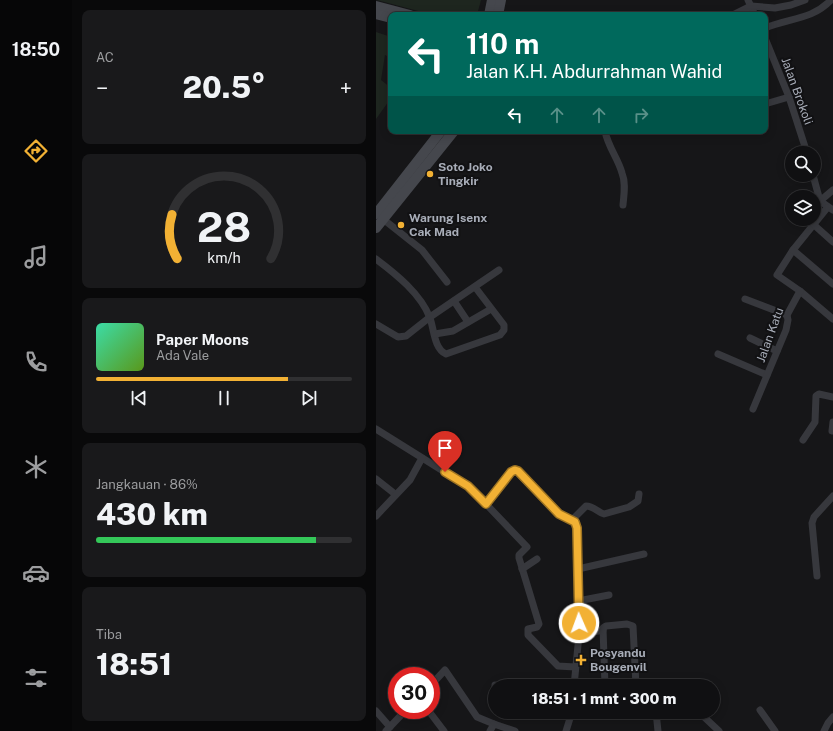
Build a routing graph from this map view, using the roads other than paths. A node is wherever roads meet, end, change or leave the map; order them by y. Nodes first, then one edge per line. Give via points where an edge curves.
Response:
1 (492, 0) edge
2 (501, 0) edge
3 (805, 0) edge
4 (830, 0) edge
5 (750, 3) edge
6 (780, 3) edge
7 (376, 6) edge
8 (399, 12) edge
9 (489, 12) edge
10 (499, 12) edge
11 (737, 12) edge
12 (376, 14) edge
13 (388, 17) edge
14 (768, 27) edge
15 (768, 45) edge
16 (789, 97) junction
17 (768, 103) edge
18 (440, 134) edge
19 (451, 134) edge
20 (606, 134) edge
21 (805, 146) edge
22 (833, 190) edge
23 (397, 194) junction
24 (821, 200) edge
25 (821, 202) edge
26 (623, 205) dead end
27 (830, 209) edge
28 (379, 216) edge
29 (821, 217) edge
30 (811, 226) edge
31 (815, 226) edge
32 (376, 228) edge
33 (833, 242) edge
34 (793, 250) junction
35 (376, 259) edge
36 (499, 270) dead end
37 (446, 282) dead end
38 (833, 284) edge
39 (475, 287) junction
40 (800, 291) junction
41 (745, 299) dead end
42 (454, 301) junction
43 (492, 310) junction
44 (787, 315) junction
45 (430, 317) junction
46 (833, 319) edge
47 (468, 322) junction
48 (376, 324) edge
49 (435, 334) junction
50 (750, 338) dead end
51 (777, 350) junction
52 (718, 354) dead end
53 (767, 375) junction
54 (833, 398) edge
55 (753, 409) dead end
56 (833, 422) edge
57 (376, 429) edge
58 (832, 431) edge
59 (803, 440) dead end
60 (422, 458) junction
61 (376, 479) edge
62 (395, 494) junction
63 (638, 494) dead end
64 (833, 496) edge
65 (486, 504) junction
66 (376, 516) edge
67 (572, 520) junction
68 (644, 554) dead end
69 (537, 559) dead end
70 (522, 569) junction
71 (578, 569) junction
72 (817, 576) dead end
73 (609, 595) dead end
74 (578, 601) junction
75 (603, 630) junction
76 (579, 634) junction
77 (575, 667) junction
78 (440, 675) edge
79 (574, 679) edge
80 (605, 679) edge
81 (636, 679) edge
82 (760, 710) dead end
83 (376, 711) edge
84 (833, 717) edge
85 (397, 719) edge
86 (435, 719) edge
87 (571, 719) edge
88 (657, 719) edge
89 (706, 719) edge
90 (492, 728) edge
91 (388, 729) edge
92 (444, 731) edge
93 (515, 731) edge
94 (568, 731) edge
95 (658, 731) edge
96 (719, 731) edge
97 (775, 731) edge
98 (824, 731) edge

1 - 9 main road
2 - 10 main road
3 - 6 street
4 - 14 street via 816,13
5 - 6 street via 769,8
5 - 11 street
7 - 8 main road
12 - 13 main road
15 - 16 street, Jalan Brokoli
16 - 17 street
16 - 21 street, Jalan Brokoli
18 - 23 main road
19 - 23 main road
20 - 26 street via 622,173
22 - 24 street
23 - 28 main road
25 - 27 street
27 - 29 street
28 - 32 main road
28 - 37 street via 422,250
30 - 34 street
31 - 33 street
34 - 38 street
34 - 40 street via 777,275
35 - 45 street via 415,294
36 - 39 street
39 - 42 street
39 - 43 street
40 - 44 street, Jalan Katu
40 - 46 street
41 - 44 street
42 - 45 street
42 - 47 street
43 - 47 street
43 - 49 street via 504,325 500,335 446,354 439,348
44 - 51 street, Jalan Katu via 788,322
45 - 48 street via 402,337
45 - 49 street
47 - 49 street via 453,331
50 - 51 street
51 - 53 street, Jalan Katu
52 - 53 street
53 - 55 street, Jalan Katu
54 - 59 street via 819,394 816,396 815,422
56 - 58 street
57 - 60 street
60 - 62 street via 410,480
60 - 65 street via 464,484
61 - 62 street
62 - 66 street
63 - 67 street via 638,500 629,507 604,514 592,506 586,506
64 - 72 street via 812,523
65 - 67 street via 515,470 559,514
65 - 70 street via 526,545 526,549 519,555
67 - 71 street via 577,528
68 - 71 street
69 - 70 street
70 - 77 street via 539,624 528,629 528,635 558,666
71 - 74 street
73 - 74 street
74 - 76 street
75 - 76 street
75 - 80 street
75 - 81 street via 606,626 633,626
76 - 77 street
77 - 79 street
78 - 90 street via 445,670 477,717
82 - 97 street
83 - 91 street
84 - 98 street
85 - 91 street
86 - 92 street
87 - 94 street
88 - 95 street
89 - 96 street
90 - 93 street

